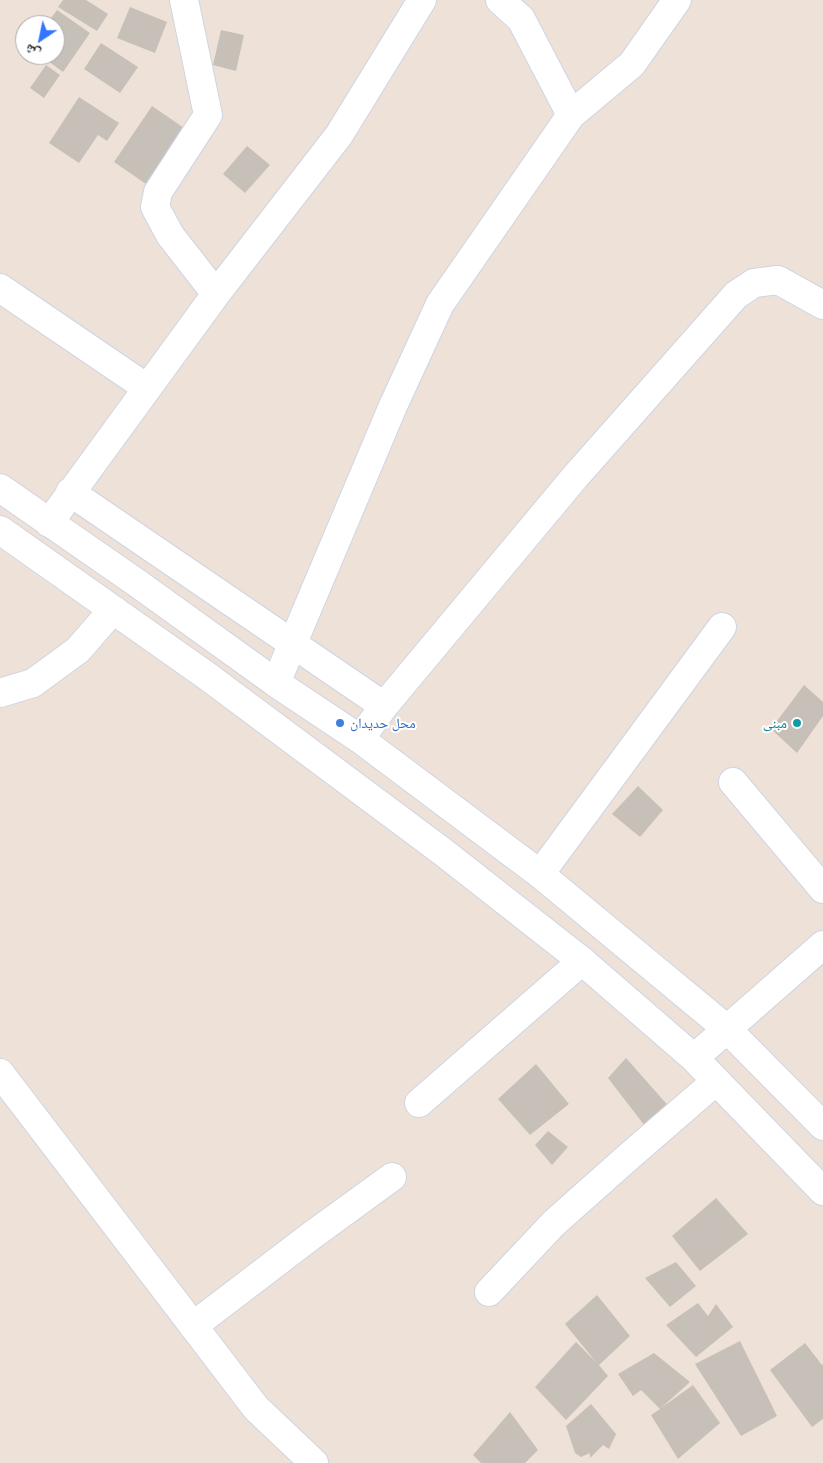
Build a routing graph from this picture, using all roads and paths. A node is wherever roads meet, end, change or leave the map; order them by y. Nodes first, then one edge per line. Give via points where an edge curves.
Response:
1 (184, 0) edge
2 (422, 0) edge
3 (500, 0) edge
4 (677, 0) edge
5 (571, 115) junction
6 (0, 288) edge
7 (216, 294) junction
8 (823, 305) edge
9 (147, 388) junction
10 (0, 488) edge
11 (70, 492) junction
12 (49, 523) junction
13 (0, 530) edge
14 (115, 612) junction
15 (722, 627) dead end
16 (293, 644) junction
17 (276, 683) junction
18 (0, 693) edge
19 (384, 706) junction
20 (360, 739) junction
21 (733, 782) dead end
22 (540, 874) junction
23 (823, 889) edge
24 (823, 945) edge
25 (582, 961) junction
26 (727, 1029) junction
27 (694, 1058) junction
28 (716, 1080) junction
29 (3, 1086) edge
30 (419, 1103) dead end
31 (823, 1126) edge
32 (392, 1177) dead end
33 (823, 1190) edge
34 (489, 1292) dead end
35 (193, 1326) junction
36 (314, 1463) edge

1 - 7 street via 208,115 158,192 155,207 170,235
2 - 7 street via 339,135
3 - 5 street via 521,19
4 - 5 street via 632,64
5 - 16 street via 440,304 393,406
6 - 9 street
7 - 9 street
8 - 19 street via 778,280 754,283 736,295 575,476
9 - 11 street
10 - 12 street
11 - 12 street
11 - 16 street
12 - 17 street
13 - 14 street
14 - 18 street via 78,650 33,683
14 - 25 street via 207,676 444,852
15 - 22 street
16 - 17 street
16 - 19 street
17 - 20 street
19 - 20 street
20 - 22 street
21 - 23 street
22 - 26 street
24 - 26 street
25 - 27 street
25 - 30 street
26 - 27 street
26 - 31 street
27 - 28 street
28 - 33 street
28 - 34 street via 554,1223
29 - 35 street
32 - 35 street
35 - 36 street via 256,1408

